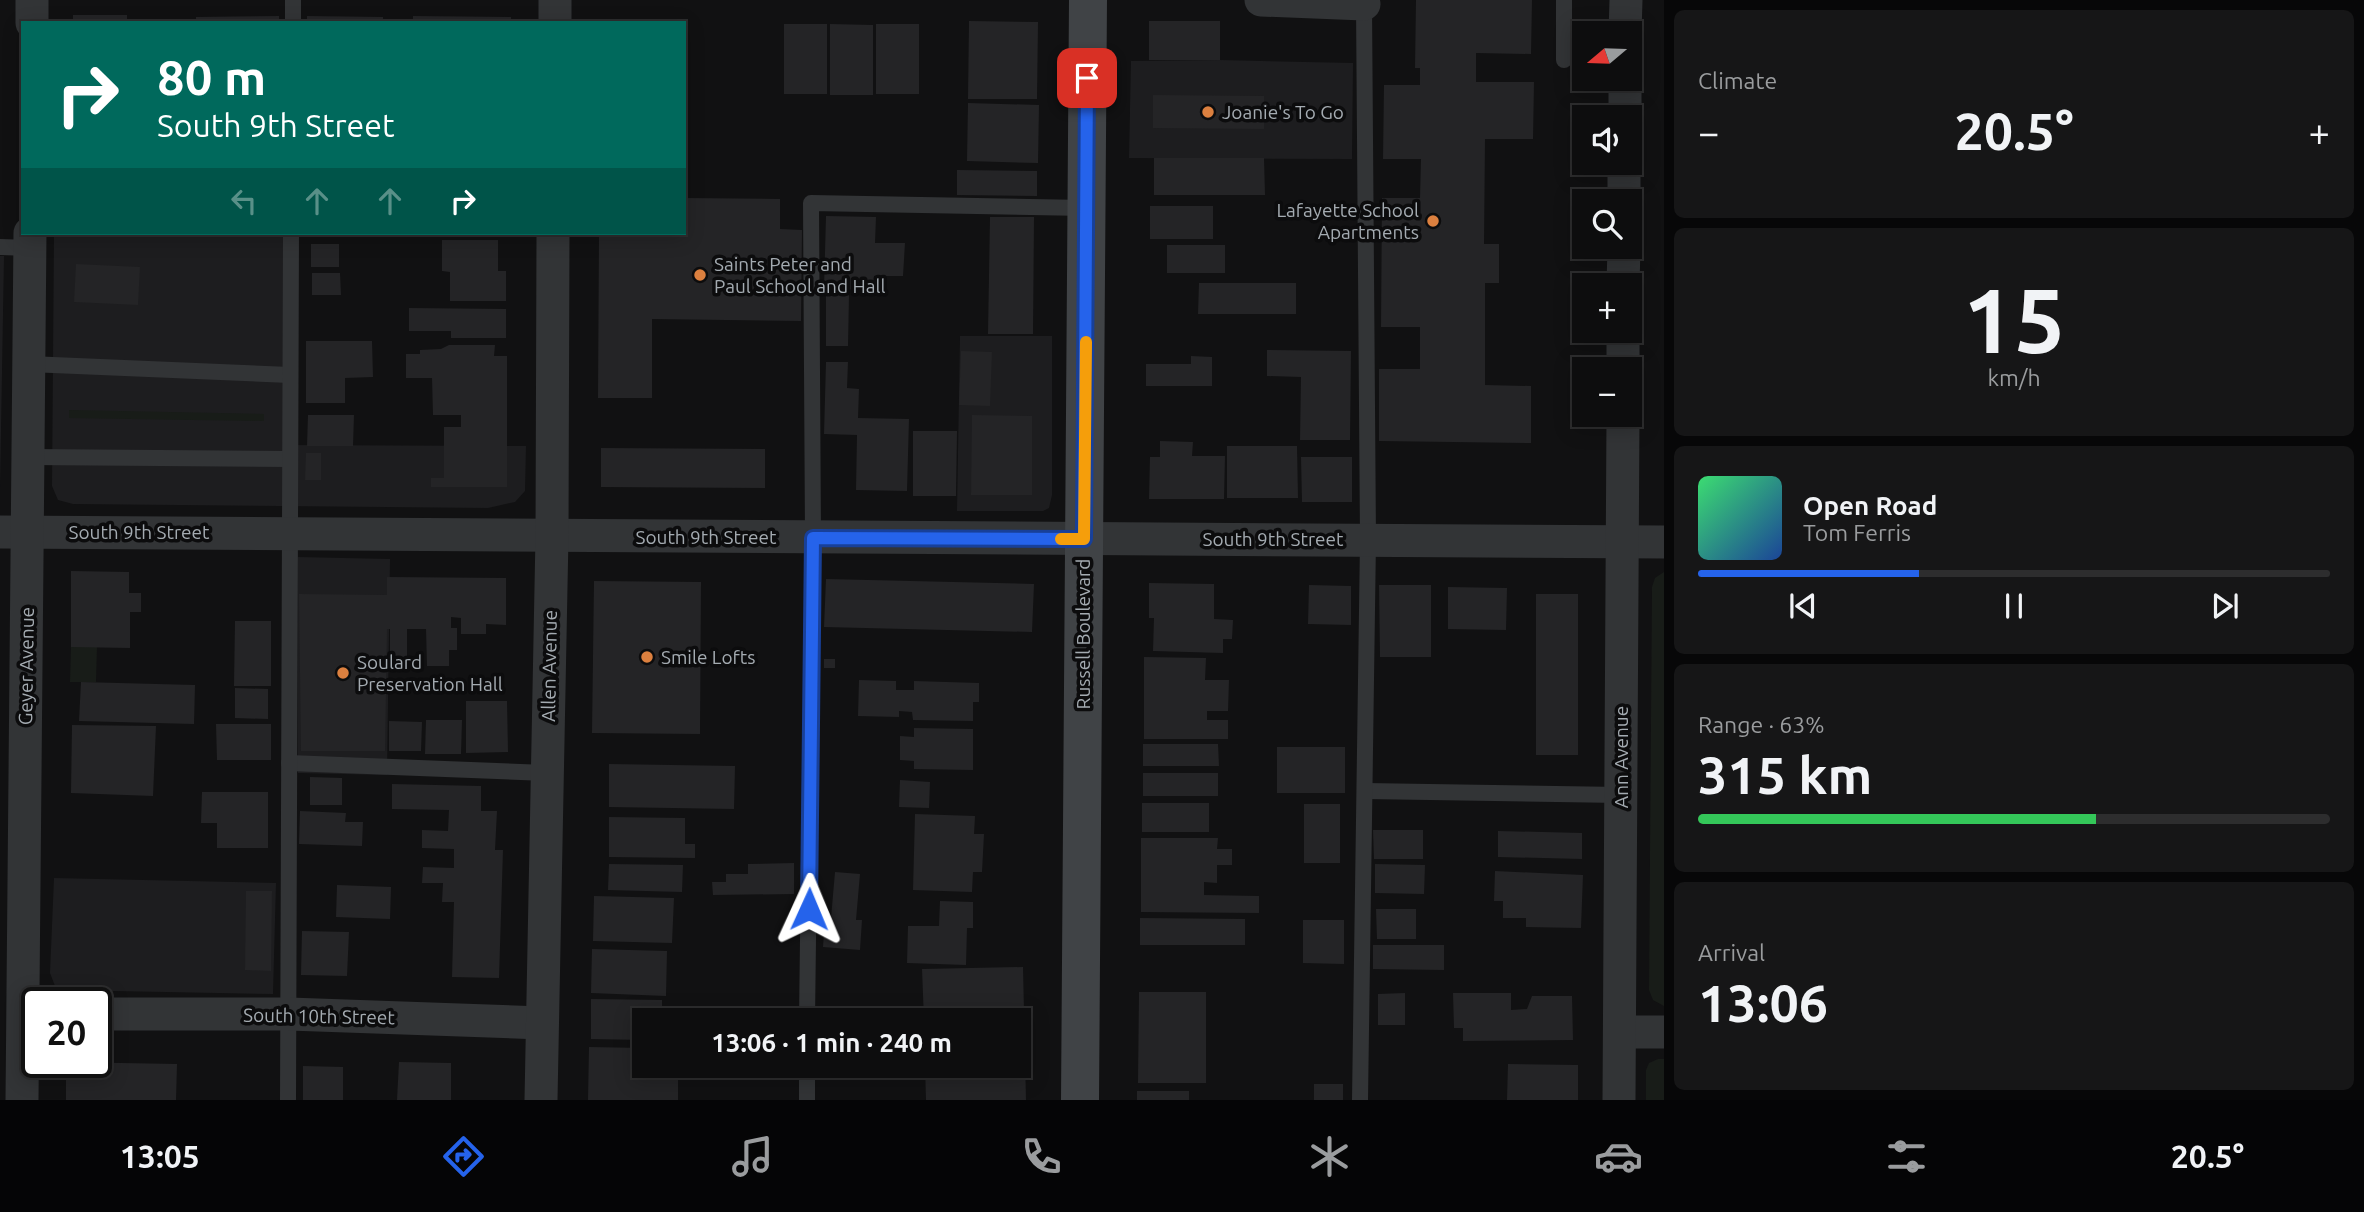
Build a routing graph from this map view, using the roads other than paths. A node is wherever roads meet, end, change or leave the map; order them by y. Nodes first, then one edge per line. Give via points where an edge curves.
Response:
1 (32, 0) edge
2 (293, 0) edge
3 (555, 0) edge
4 (1088, 0) edge
5 (1261, 0) edge
6 (1564, 0) edge
7 (1626, 0) edge
8 (1364, 4) joint
9 (32, 21) edge
10 (293, 21) edge
11 (555, 21) edge
12 (1625, 21) edge
13 (1564, 60) dead end
14 (1086, 208) junction
15 (291, 235) edge
16 (553, 235) edge
17 (20, 243) edge
18 (29, 364) junction
19 (290, 375) junction
20 (1622, 427) edge
21 (28, 457) junction
22 (289, 459) junction
23 (14, 532) edge
24 (289, 532) junction
25 (552, 536) junction
26 (813, 538) junction
27 (1084, 539) junction
28 (1368, 540) junction
29 (1622, 542) junction
30 (1664, 542) edge
31 (289, 763) junction
32 (546, 774) junction
33 (1365, 791) junction
34 (1621, 795) junction
35 (807, 1008) edge
36 (20, 1014) edge
37 (112, 1014) edge
38 (289, 1014) junction
39 (542, 1023) junction
40 (1620, 1032) junction
41 (1664, 1032) edge
42 (807, 1078) edge
43 (22, 1100) edge
44 (288, 1100) edge
45 (541, 1100) edge
46 (807, 1100) edge
47 (1080, 1100) edge
48 (1360, 1100) edge
49 (1619, 1100) edge

1 - 9 street
2 - 10 lane
3 - 11 street
4 - 14 main road, Russell Boulevard
5 - 8 street
6 - 13 lane
7 - 12 street
8 - 28 lane
14 - 26 lane via 811,203
14 - 27 main road, Russell Boulevard
15 - 19 lane
16 - 25 street, Allen Avenue
17 - 18 street, Geyer Avenue
18 - 19 lane
18 - 21 street, Geyer Avenue
19 - 22 lane
20 - 29 street, Ann Avenue
21 - 22 lane
21 - 23 street, Geyer Avenue
22 - 24 lane
23 - 24 street, South 9th Street
23 - 36 street, Geyer Avenue
24 - 25 street, South 9th Street
24 - 31 lane
25 - 26 street, South 9th Street
25 - 32 street, Allen Avenue
26 - 27 street, South 9th Street
26 - 35 lane
27 - 28 street, South 9th Street
27 - 47 main road, Russell Boulevard
28 - 29 street, South 9th Street
28 - 33 lane
29 - 30 street, South 9th Street
29 - 34 street, Ann Avenue
31 - 32 lane
31 - 38 lane
32 - 39 street, Allen Avenue
33 - 34 lane
33 - 48 lane
34 - 40 street, Ann Avenue
36 - 43 street, Geyer Avenue
37 - 38 street, South 10th Street
38 - 39 street, South 10th Street
38 - 44 lane
39 - 45 street, Allen Avenue
40 - 41 street
40 - 49 street, Ann Avenue
42 - 46 lane

